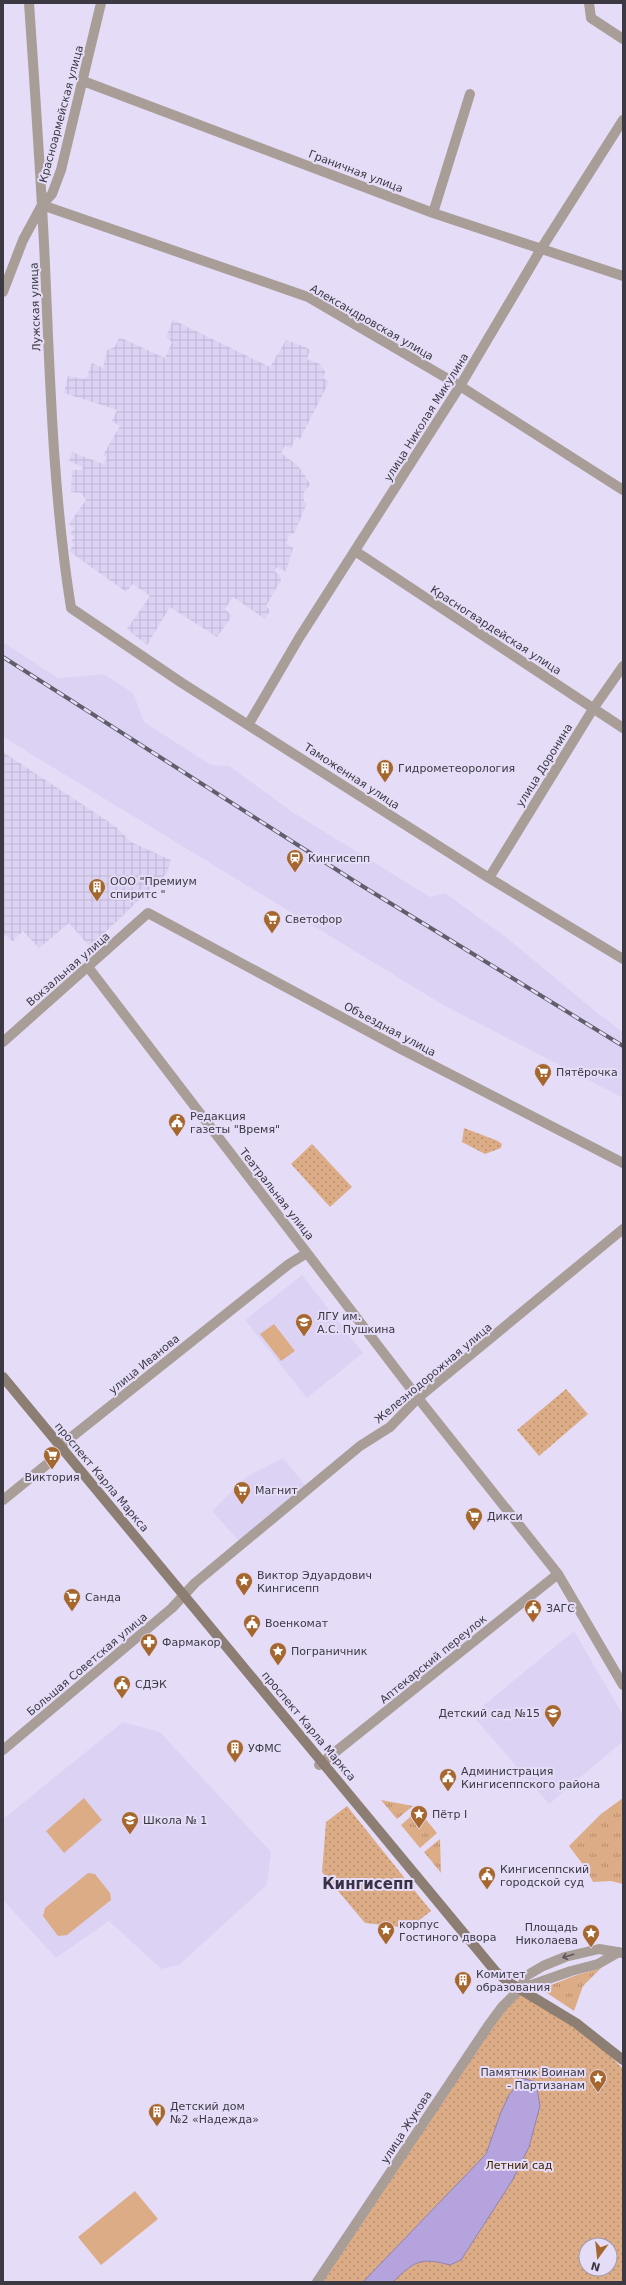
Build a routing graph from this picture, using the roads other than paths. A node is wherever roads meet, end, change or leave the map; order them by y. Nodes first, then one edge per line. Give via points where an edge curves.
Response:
1 (29, 3) edge
2 (101, 3) edge
3 (589, 3) edge
4 (623, 39) edge
5 (83, 81) junction
6 (470, 94) dead end
7 (623, 120) edge
8 (42, 205) junction
9 (433, 213) junction
10 (541, 249) junction
11 (623, 276) edge
12 (3, 292) edge
13 (460, 386) junction
14 (623, 490) edge
15 (355, 552) junction
16 (71, 608) joint
17 (623, 666) edge
18 (593, 709) junction
19 (248, 725) junction
20 (623, 728) edge
21 (488, 878) junction
22 (148, 913) joint
23 (623, 959) edge
24 (88, 967) junction
25 (3, 1042) edge
26 (623, 1163) edge
27 (623, 1229) edge
28 (307, 1253) junction
29 (3, 1377) edge
30 (3, 1384) edge
31 (418, 1398) junction
32 (58, 1448) junction
33 (3, 1500) edge
34 (558, 1574) junction
35 (183, 1597) junction
36 (623, 1685) edge
37 (3, 1750) edge
38 (321, 1764) junction
39 (621, 1953) edge
40 (520, 1989) junction
41 (623, 2060) edge
42 (317, 2282) edge

1 - 8 street, Лужская улица
2 - 5 street, Красноармейская улица
3 - 4 street via 590,18
5 - 8 street, Красноармейская улица via 61,170 52,194
5 - 9 street, Граничная улица
6 - 9 street
7 - 10 street, улица Николая Микулина
8 - 12 street, Красноармейская улица via 23,240
8 - 13 street, Александровская улица via 308,298
8 - 16 street, Лужская улица via 50,381 62,549
9 - 10 street, Граничная улица
10 - 11 street, Граничная улица
10 - 13 street, улица Николая Микулина
13 - 14 street, Александровская улица
13 - 15 street, улица Николая Микулина
15 - 18 street, Красногвардейская улица
15 - 19 street, улица Николая Микулина via 299,638
16 - 19 street, Таможенная улица via 135,653
17 - 18 street, улица Доронина
18 - 20 street, Красногвардейская улица
18 - 21 street, улица Доронина
19 - 21 street, Таможенная улица
21 - 23 street, Таможенная улица
22 - 24 street, Вокзальная улица
22 - 26 street, Объездная улица
24 - 25 street, Вокзальная улица
24 - 28 street, Театральная улица
27 - 31 street, Железнодорожная улица
28 - 31 street, Театральная улица
28 - 32 street, улица Иванова via 289,1264
29 - 32 main road, проспект Карла Маркса
30 - 32 main road
31 - 34 street
31 - 35 street, Железнодорожная улица via 390,1427 360,1446 195,1583
32 - 33 street, улица Иванова via 50,1461
32 - 35 main road, проспект Карла Маркса
34 - 36 street
34 - 38 street, Аптекарский переулок
35 - 37 street, Большая Советская улица
35 - 38 main road, проспект Карла Маркса
38 - 40 main road, проспект Карла Маркса via 503,1978
39 - 40 street via 598,1964
39 -> 40 street, улица Жукова via 599,1949 565,1957 526,1976
40 - 41 main road, проспект Карла Маркса via 576,2023
40 - 42 street, улица Жукова via 488,2026

